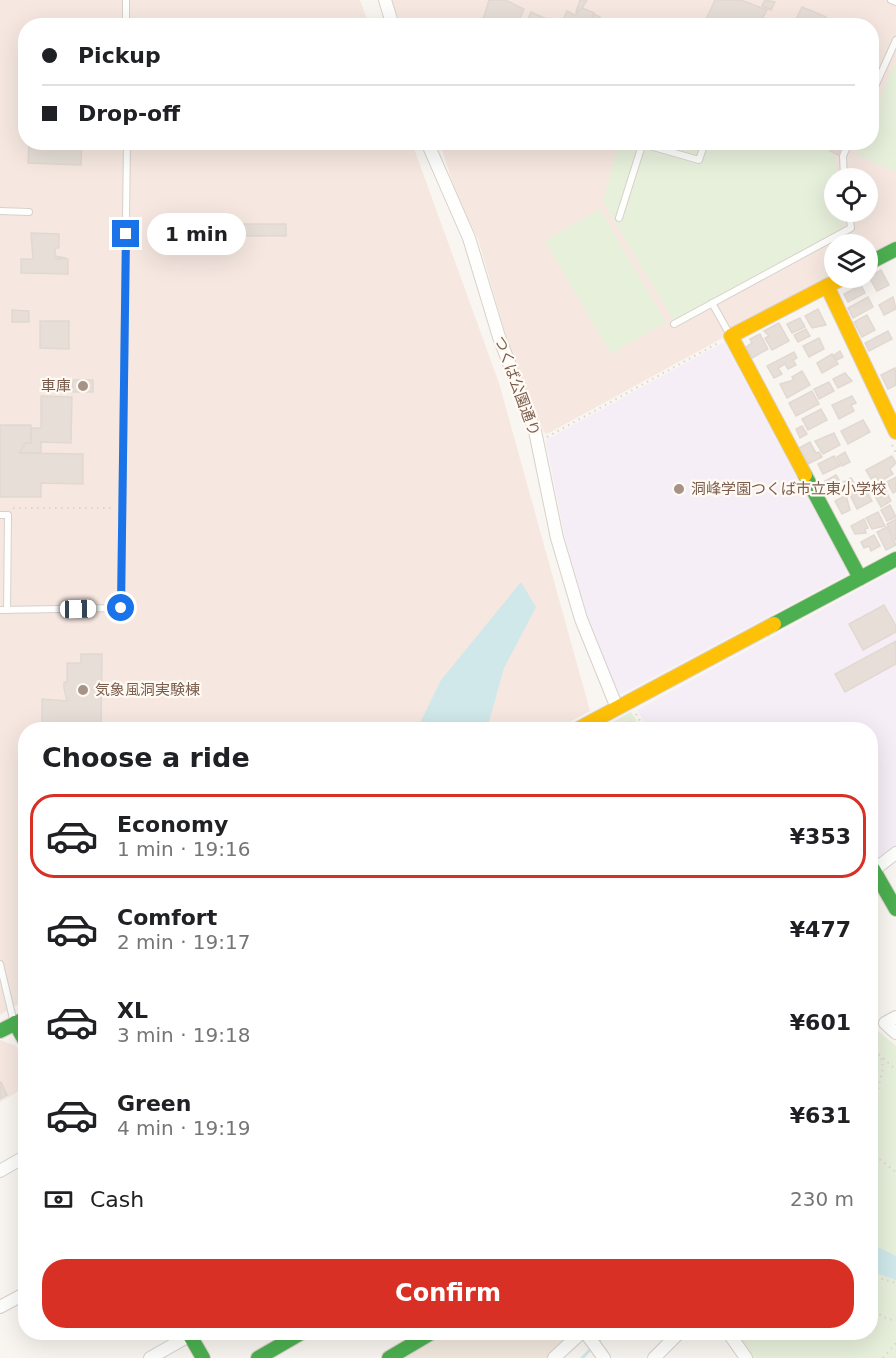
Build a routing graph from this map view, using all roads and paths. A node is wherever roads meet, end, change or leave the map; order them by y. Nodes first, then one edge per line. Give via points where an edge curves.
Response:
1 (126, 0) edge
2 (385, 0) edge
3 (891, 0) edge
4 (896, 2) edge
5 (126, 18) edge
6 (391, 18) edge
7 (896, 40) edge
8 (879, 78) edge
9 (127, 150) edge
10 (430, 150) edge
11 (641, 150) edge
12 (666, 150) edge
13 (702, 150) edge
14 (846, 150) edge
15 (844, 168) edge
16 (0, 211) edge
17 (29, 212) dead end
18 (620, 218) dead end
19 (850, 222) edge
20 (896, 249) edge
21 (878, 258) edge
22 (824, 288) edge
23 (828, 288) edge
24 (712, 303) junction
25 (674, 324) dead end
26 (731, 336) junction
27 (891, 409) edge
28 (535, 431) junction
29 (893, 437) edge
30 (896, 453) edge
31 (13, 508) dead end
32 (122, 508) junction
33 (0, 515) edge
34 (896, 558) edge
35 (860, 578) junction
36 (4, 610) edge
37 (615, 703) dead end
38 (591, 722) edge
39 (630, 722) edge
40 (641, 722) edge
41 (896, 853) edge
42 (878, 866) edge
43 (878, 880) edge
44 (896, 909) edge
45 (0, 964) edge
46 (18, 1014) edge
47 (896, 1017) edge
48 (18, 1021) edge
49 (0, 1030) edge
50 (896, 1033) edge
51 (878, 1053) edge
52 (881, 1056) junction
53 (896, 1070) edge
54 (878, 1090) edge
55 (878, 1158) edge
56 (18, 1161) edge
57 (0, 1171) edge
58 (896, 1172) edge
59 (878, 1277) edge
60 (896, 1283) edge
61 (18, 1297) edge
62 (0, 1307) edge
63 (878, 1312) edge
64 (896, 1321) edge
65 (180, 1340) edge
66 (194, 1340) edge
67 (289, 1340) edge
68 (420, 1340) edge
69 (575, 1340) edge
70 (590, 1340) edge
71 (672, 1340) edge
72 (734, 1340) edge
73 (896, 1343) edge
74 (150, 1358) edge
75 (203, 1358) edge
76 (258, 1358) edge
77 (389, 1358) edge
78 (554, 1358) edge
79 (604, 1358) edge
80 (654, 1358) edge
81 (746, 1358) edge
82 (883, 1358) edge

1 - 5 lane
2 - 6 street
3 - 4 lane
7 - 8 lane
9 - 32 lane
10 - 28 street, つくば公園通り via 469,238 499,337
11 - 18 lane
12 - 13 lane via 699,160
14 - 15 lane
16 - 17 lane
19 - 24 lane via 851,228
20 - 21 street
22 - 26 street
23 - 27 street
24 - 25 lane
24 - 26 lane
26 - 28 path via 544,438
26 - 35 street
27 - 29 street
28 - 37 street, つくば公園通り via 557,538 581,619
29 - 30 path
31 - 32 path
32 - 36 lane via 121,608
33 - 36 lane via 8,515
34 - 35 street
35 - 38 street
39 - 40 path via 633,709
41 - 42 street
43 - 44 street
45 - 46 lane
47 - 50 street via 885,1023
48 - 49 street
51 - 52 path
52 - 53 path
52 - 54 path via 883,1068
55 - 58 path
56 - 57 street
59 - 60 path
61 - 62 street
63 - 64 path
65 - 74 street
66 - 75 street
67 - 76 street
68 - 77 street
69 - 78 street
70 - 79 street
71 - 80 street
72 - 81 street
73 - 82 path

